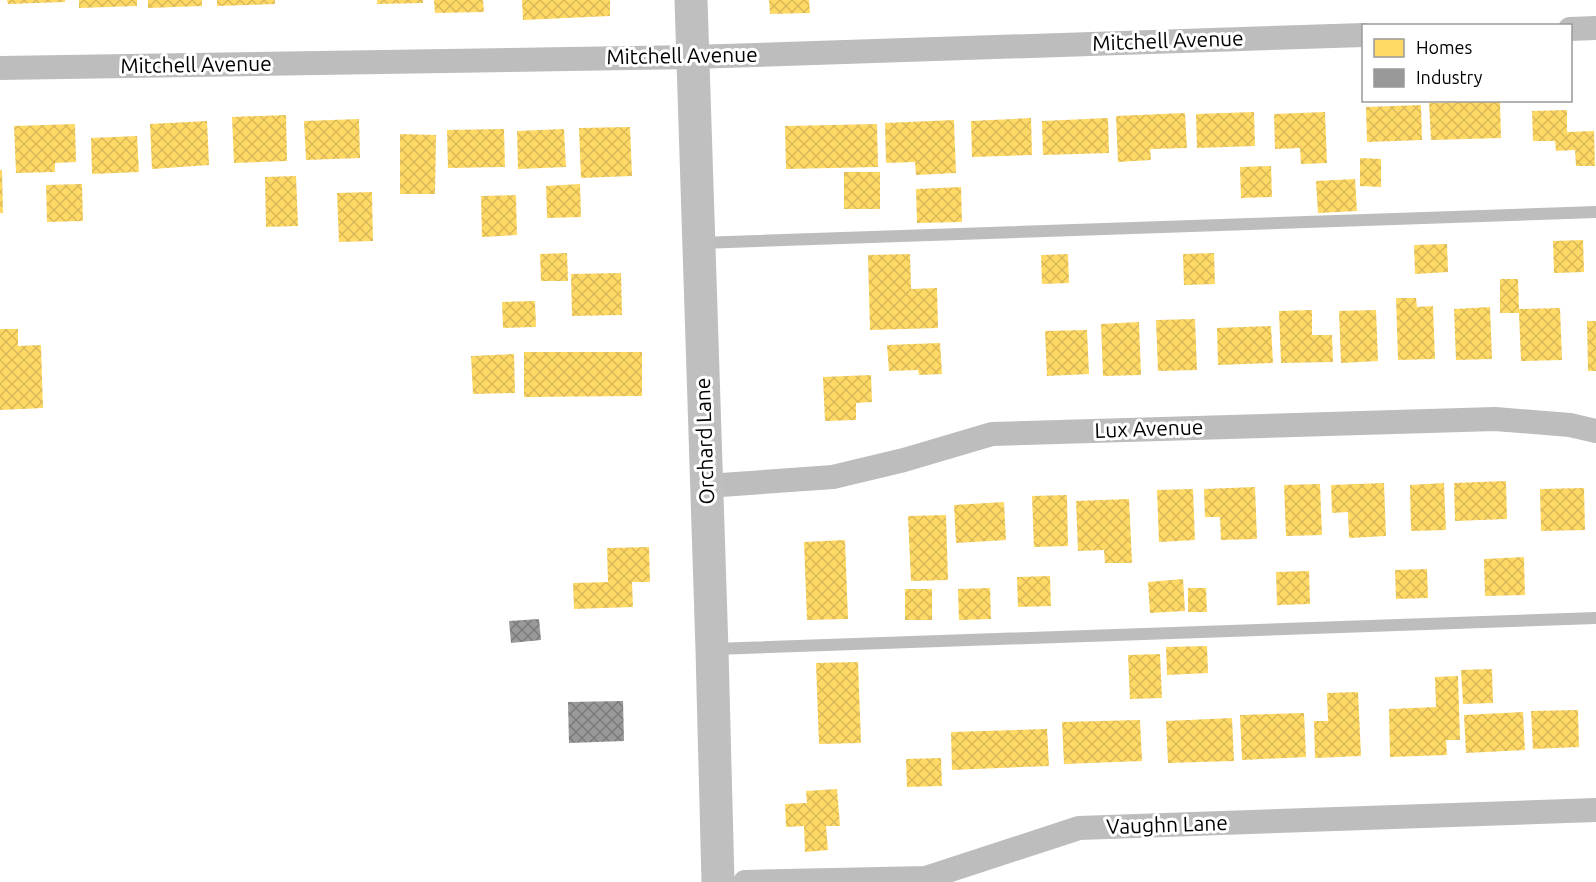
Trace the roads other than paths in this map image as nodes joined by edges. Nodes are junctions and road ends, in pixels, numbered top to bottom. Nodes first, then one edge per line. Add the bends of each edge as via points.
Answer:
1 (691, 0) edge
2 (1596, 28) edge
3 (1572, 29) edge
4 (1362, 35) edge
5 (692, 57) junction
6 (0, 68) edge
7 (1596, 213) edge
8 (698, 243) junction
9 (1596, 431) edge
10 (707, 486) junction
11 (1596, 618) edge
12 (712, 650) junction
13 (1596, 810) edge
14 (718, 882) edge
15 (745, 882) edge

1 - 5 street, Orchard Lane
2 - 3 street
4 - 5 street, Mitchell Avenue
5 - 6 street, Mitchell Avenue
5 - 8 street, Orchard Lane
7 - 8 lane
8 - 10 street, Orchard Lane
9 - 10 street, Lux Avenue via 1495,419 992,434 833,477
10 - 12 street, Orchard Lane
11 - 12 lane
12 - 14 street, Orchard Lane
13 - 15 street, Vaughn Lane via 1079,828 926,878

